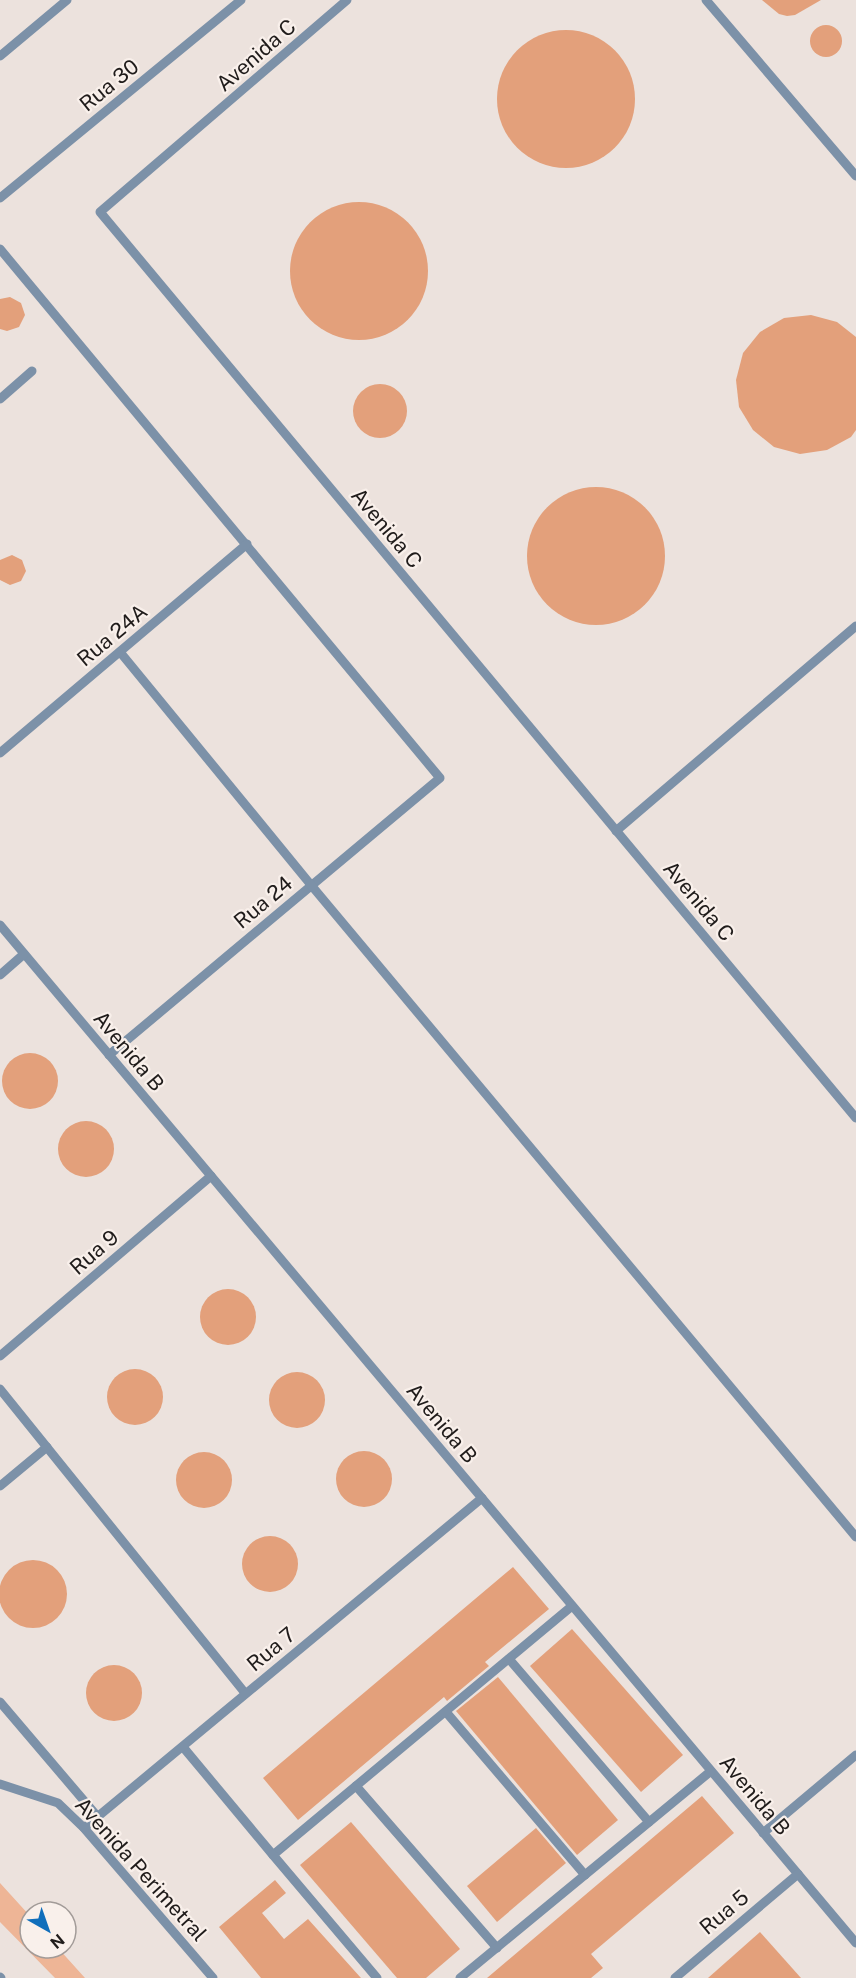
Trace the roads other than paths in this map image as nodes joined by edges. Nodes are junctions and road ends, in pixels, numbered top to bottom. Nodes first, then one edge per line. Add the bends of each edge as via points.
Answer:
1 (66, 0) edge
2 (241, 0) edge
3 (347, 0) edge
4 (706, 0) edge
5 (0, 56) edge
6 (856, 176) edge
7 (0, 198) edge
8 (0, 249) edge
9 (32, 371) dead end
10 (0, 399) edge
11 (247, 544) junction
12 (856, 626) edge
13 (120, 652) junction
14 (0, 753) edge
15 (616, 831) junction
16 (311, 885) junction
17 (0, 925) edge
18 (24, 954) junction
19 (0, 975) edge
20 (109, 1055) junction
21 (856, 1118) edge
22 (211, 1176) junction
23 (0, 1356) edge
24 (0, 1389) edge
25 (47, 1448) junction
26 (0, 1486) edge
27 (482, 1498) junction
28 (856, 1537) edge
29 (572, 1606) junction
30 (509, 1659) junction
31 (245, 1693) junction
32 (0, 1702) edge
33 (446, 1712) junction
34 (183, 1747) junction
35 (856, 1755) edge
36 (711, 1771) junction
37 (0, 1784) edge
38 (356, 1786) junction
39 (97, 1816) junction
40 (649, 1822) junction
41 (84, 1828) junction
42 (763, 1833) junction
43 (273, 1856) junction
44 (798, 1874) junction
45 (585, 1875) junction
46 (856, 1943) edge
47 (496, 1948) junction
48 (213, 1978) edge
49 (377, 1978) edge
50 (460, 1978) edge
51 (675, 1978) edge

1 - 5 lane
2 - 7 lane, Rua 30
3 - 15 lane, Avenida C via 100,212
4 - 6 lane
8 - 11 lane
9 - 10 lane
11 - 13 lane, Rua 24A
11 - 16 lane, Rua 24 via 440,777
12 - 15 lane
13 - 14 lane, Rua 24A
13 - 16 lane
15 - 21 lane, Avenida C
16 - 20 lane, Rua 24
16 - 28 lane
17 - 18 lane, Avenida B
18 - 19 lane
18 - 20 lane, Avenida B
20 - 22 lane, Avenida B
22 - 23 lane, Rua 9
22 - 27 lane, Avenida B
24 - 25 lane
25 - 26 lane
25 - 31 lane
27 - 29 lane, Avenida B
27 - 31 lane, Rua 7
29 - 30 lane
29 - 36 lane, Avenida B
30 - 33 lane
30 - 40 lane
31 - 34 lane, Rua 7
32 - 39 lane
33 - 38 lane
33 - 45 lane
34 - 39 lane, Rua 7
34 - 43 lane
35 - 42 lane
36 - 40 lane
36 - 42 lane, Avenida B
37 - 41 lane, Avenida Perimetral via 58,1803
38 - 43 lane
38 - 47 lane
39 - 41 lane, Rua 7
40 - 45 lane
41 - 48 lane, Avenida Perimetral
42 - 44 lane, Avenida B
43 - 49 lane
44 - 46 lane, Avenida B
44 - 51 lane, Rua 5
45 - 47 lane
47 - 50 lane

